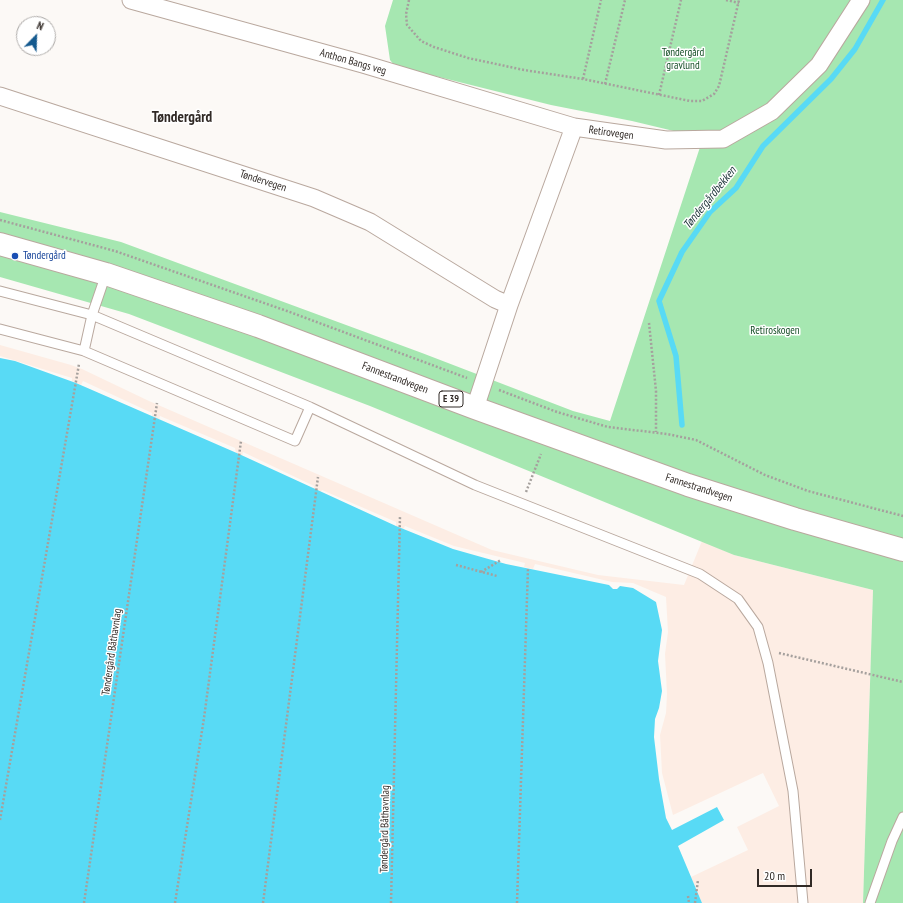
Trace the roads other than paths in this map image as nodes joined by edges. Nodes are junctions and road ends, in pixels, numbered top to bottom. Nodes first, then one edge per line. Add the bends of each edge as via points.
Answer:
1 (131, 0) edge
2 (861, 0) edge
3 (0, 96) edge
4 (574, 127) junction
5 (0, 244) edge
6 (106, 274) junction
7 (0, 290) edge
8 (509, 305) junction
9 (92, 315) junction
10 (0, 329) edge
11 (84, 351) junction
12 (310, 407) junction
13 (475, 408) junction
14 (903, 550) edge
15 (903, 817) edge
16 (872, 901) edge
17 (803, 903) edge

1 - 4 street, Anthon Bangs veg via 363,64
2 - 4 street, Retirovegen via 819,65 772,111 723,139 666,140
3 - 8 street, Tøndervegen via 314,198 370,222 495,299
4 - 8 street, Retirovegen
5 - 6 highway, Fannestrandvegen / E 39
6 - 9 lane
6 - 13 highway, Fannestrandvegen / E 39 via 258,326
7 - 9 lane
8 - 13 street, Retirovegen
9 - 11 lane
9 - 12 lane
10 - 11 lane
11 - 12 lane via 295,441
12 - 17 lane via 475,485 700,574 738,599 758,627 764,649 793,791
13 - 14 highway, Fannestrandvegen / E 39 via 688,485
15 - 16 lane via 892,841

